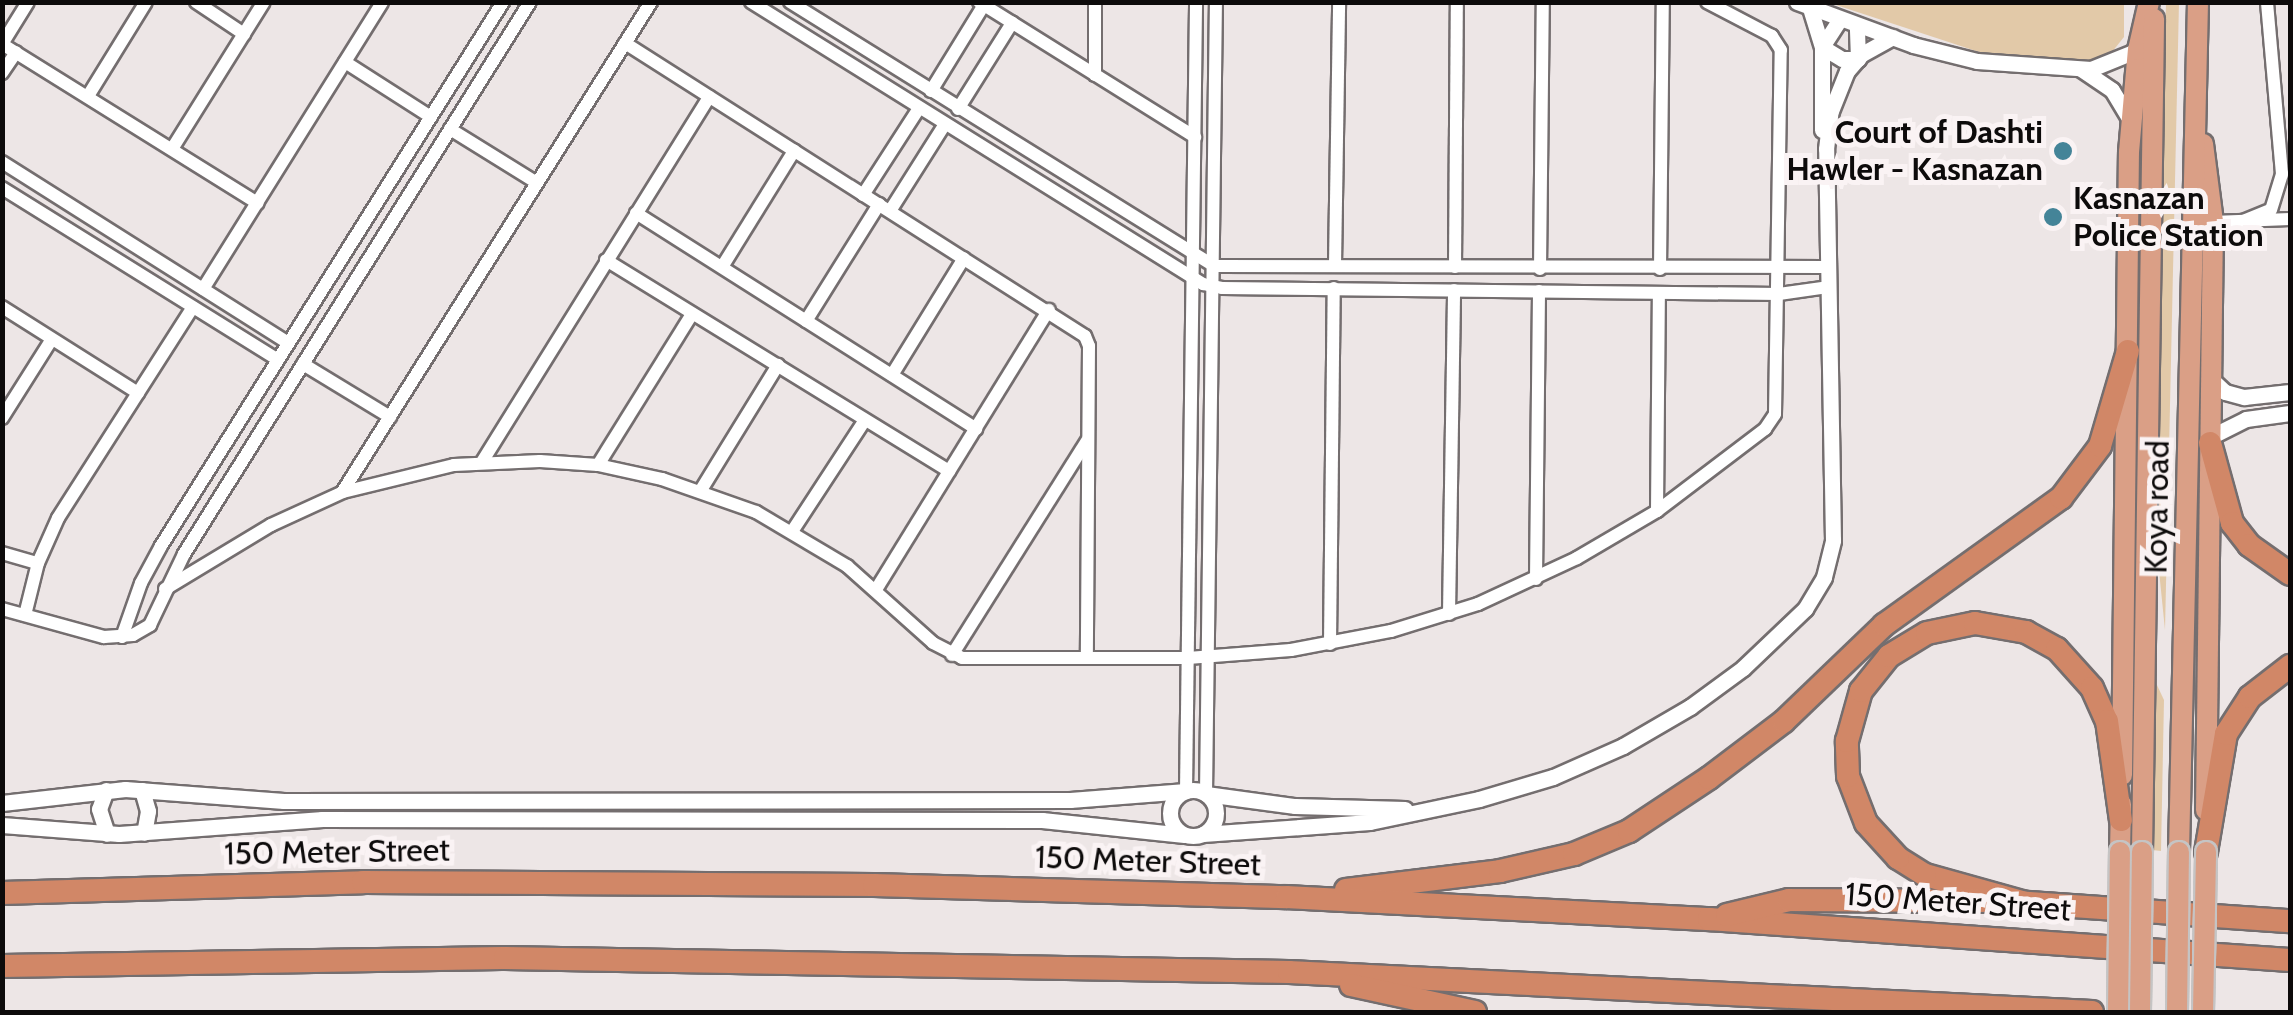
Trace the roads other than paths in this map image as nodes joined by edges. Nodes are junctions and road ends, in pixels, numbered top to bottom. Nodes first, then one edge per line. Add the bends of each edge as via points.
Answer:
1 (28, 2) edge
2 (146, 2) edge
3 (196, 2) edge
4 (264, 2) edge
5 (382, 2) edge
6 (503, 2) edge
7 (530, 2) edge
8 (650, 2) edge
9 (751, 2) edge
10 (790, 2) edge
11 (1095, 2) edge
12 (1196, 2) edge
13 (1216, 2) edge
14 (1339, 2) edge
15 (1457, 2) edge
16 (1544, 2) edge
17 (1663, 2) edge
18 (1708, 2) edge
19 (2151, 2) edge
20 (2198, 2) edge
21 (2267, 2) edge
22 (982, 4) edge
23 (1804, 5) edge
24 (1001, 8) edge
25 (1840, 19) junction
26 (1012, 23) junction
27 (1858, 25) junction
28 (244, 34) junction
29 (1893, 37) junction
30 (625, 43) junction
31 (2, 44) edge
32 (1822, 47) junction
33 (2138, 50) junction
34 (16, 52) junction
35 (1858, 59) junction
36 (345, 62) junction
37 (2080, 70) junction
38 (2, 74) edge
39 (1095, 75) junction
40 (931, 91) junction
41 (88, 96) junction
42 (709, 96) junction
43 (920, 108) junction
44 (958, 109) junction
45 (2196, 110) junction
46 (431, 116) junction
47 (2131, 122) junction
48 (944, 124) junction
49 (450, 129) junction
50 (1195, 137) junction
51 (2285, 148) edge
52 (172, 149) junction
53 (1826, 149) junction
54 (794, 151) junction
55 (2, 162) edge
56 (537, 183) junction
57 (2, 188) edge
58 (864, 194) junction
59 (257, 202) junction
60 (374, 208) junction
61 (884, 208) junction
62 (636, 212) junction
63 (394, 220) junction
64 (2290, 220) edge
65 (2213, 222) junction
66 (2238, 223) junction
67 (1192, 256) junction
68 (964, 258) junction
69 (606, 260) junction
70 (1335, 265) junction
71 (722, 266) junction
72 (1214, 266) junction
73 (1455, 266) junction
74 (1828, 267) junction
75 (1540, 268) junction
76 (1660, 268) junction
77 (1780, 270) junction
78 (1193, 280) junction
79 (1214, 287) junction
80 (1334, 288) junction
81 (1828, 288) junction
82 (203, 289) junction
83 (1454, 290) junction
84 (1538, 291) junction
85 (1659, 293) junction
86 (1779, 294) junction
87 (2, 307) edge
88 (193, 307) junction
89 (1049, 310) junction
90 (692, 314) junction
91 (806, 321) junction
92 (52, 339) junction
93 (288, 344) junction
94 (2128, 351) junction
95 (278, 360) junction
96 (303, 364) junction
97 (778, 365) junction
98 (892, 375) junction
99 (2211, 380) junction
100 (2290, 392) edge
101 (138, 393) junction
102 (2290, 414) edge
103 (390, 417) junction
104 (2, 418) edge
105 (865, 420) junction
106 (976, 429) junction
107 (1088, 439) junction
108 (2210, 440) junction
109 (482, 462) junction
110 (598, 465) junction
111 (949, 472) junction
112 (701, 490) junction
113 (342, 492) junction
114 (1657, 511) junction
115 (793, 530) junction
116 (2, 553) edge
117 (38, 563) junction
118 (2290, 574) edge
119 (1536, 579) junction
120 (166, 588) junction
121 (877, 588) junction
122 (2, 609) edge
123 (1449, 614) junction
124 (25, 615) junction
125 (122, 637) junction
126 (1330, 644) junction
127 (952, 655) junction
128 (1208, 657) junction
129 (1087, 658) junction
130 (1188, 658) junction
131 (2290, 666) edge
132 (106, 790) junction
133 (142, 790) junction
134 (1186, 790) junction
135 (1206, 794) junction
136 (2, 803) edge
137 (1414, 810) junction
138 (2121, 820) junction
139 (2, 825) edge
140 (144, 833) junction
141 (107, 834) junction
142 (1203, 834) junction
143 (1184, 835) junction
144 (2131, 852) junction
145 (2206, 852) junction
146 (2, 893) edge
147 (1287, 897) junction
148 (2026, 903) junction
149 (1709, 919) junction
150 (2290, 921) edge
151 (2290, 960) edge
152 (2, 966) edge
153 (1289, 972) junction
154 (1705, 992) junction
155 (1475, 1012) edge
156 (1851, 1012) edge
157 (2092, 1012) edge
158 (2118, 1012) edge
159 (2140, 1012) edge
160 (2177, 1012) edge
161 (2203, 1012) edge

1 - 31 street
2 - 41 street
3 - 28 street
4 - 28 street
5 - 36 street
6 - 46 street
7 - 49 street
8 - 30 street
9 - 43 street
10 - 40 street
11 - 39 street
12 - 50 street
13 - 72 street
14 - 70 street
15 - 73 street
16 - 75 street
17 - 76 street
18 - 77 street via 1772,36 1781,50
19 - 33 highway
19 - 144 highway, Koya road
20 - 45 highway, Koya road
21 - 51 street
22 - 24 street
22 - 40 street
23 - 25 street
23 - 32 street
24 - 26 street
25 - 27 street
25 - 32 street
26 - 39 street
26 - 44 street
27 - 29 street
27 - 35 street
28 - 52 street
29 - 35 street
29 - 37 street via 1977,61
30 - 42 street
30 - 56 street
31 - 34 street
32 - 35 street
32 - 53 street via 1819,100
33 - 37 street
33 - 47 highway
34 - 38 street
34 - 41 street
35 - 53 street via 1837,91
36 - 46 street
36 - 59 street
37 - 47 street via 2112,90
39 - 50 street
40 - 44 street
41 - 52 street
42 - 54 street
42 - 62 street
43 - 48 street
43 - 58 street
44 - 67 street
45 - 65 highway
45 - 160 highway, Koya road, bridge
46 - 60 street
47 - 94 highway
48 - 61 street
48 - 78 street
49 - 56 street
49 - 63 street
50 - 67 street
51 - 66 street via 2271,210
52 - 59 street
53 - 74 street
54 - 58 street
54 - 71 street
55 - 82 street
56 - 103 street
57 - 88 street
58 - 61 street
59 - 82 street
60 - 63 street
60 - 93 street
61 - 68 street
61 - 91 street
62 - 69 street
62 - 71 street
63 - 96 street
64 - 66 street
65 - 66 street
65 - 99 highway
67 - 72 street
67 - 78 street
68 - 89 street
68 - 98 street
69 - 90 street
69 - 109 street
70 - 72 street
70 - 73 street
71 - 91 street
72 - 79 street
73 - 75 street
74 - 77 street
74 - 81 street
75 - 76 street
76 - 77 street
77 - 86 street
78 - 79 street
78 - 130 street
79 - 80 street
79 - 128 street
80 - 83 street
80 - 126 street
81 - 86 street
81 - 137 street via 1833,540 1824,577 1805,610 1717,688 1624,746 1516,789
82 - 93 street
83 - 84 street
83 - 123 street
84 - 85 street
84 - 119 street
85 - 86 street
85 - 114 street
86 - 114 street via 1778,402 1772,419
87 - 92 street
88 - 95 street
88 - 101 street
89 - 106 street
89 - 107 street via 1088,341
90 - 97 street
90 - 110 street
91 - 98 street
92 - 101 street
92 - 104 street
93 - 95 street
94 - 138 highway
94 - 147 highway via 2100,446 2061,498 1895,616 1784,721 1629,831 1574,854 1500,871
95 - 125 street via 150,564
96 - 103 street
96 - 120 street
97 - 105 street
97 - 112 street
98 - 106 street
99 - 100 street via 2244,397
99 - 108 highway
101 - 117 street via 64,508
102 - 108 street via 2246,419
103 - 113 street
105 - 111 street
105 - 115 street
106 - 111 street
107 - 127 street
107 - 129 street
108 - 118 highway via 2232,523 2249,545
108 - 145 highway
109 - 110 street
109 - 113 street
110 - 112 street
111 - 121 street
112 - 115 street
113 - 120 street via 247,538
114 - 119 street
115 - 121 street
116 - 117 street
117 - 124 street
119 - 123 street
120 - 125 street via 150,625
121 - 127 street
122 - 124 street
123 - 126 street
124 - 125 street
126 - 128 street
127 - 129 street
128 - 130 street
128 - 135 street
129 - 130 street
130 - 134 street
131 - 145 highway via 2250,697 2226,734
132 - 133 street
132 - 136 street
132 - 141 street via 100,815
133 - 134 street via 284,801 1070,800
133 - 140 street via 148,811
134 - 135 street
134 - 143 street via 1169,812
135 - 137 street via 1295,806
135 - 142 street via 1216,818
137 - 142 street via 1355,824
138 - 144 highway
138 - 148 highway via 2107,721 2082,674 2056,649 2026,632 1976,623 1927,633 1890,656 1862,691 1847,741 1848,776 1866,823 1924,875
139 - 141 street
140 - 141 street
140 - 143 street via 288,819 522,819 1042,820
142 - 143 street
144 - 158 highway, bridge
144 - 159 highway, Koya road, bridge
145 - 161 highway, bridge
146 - 147 highway, 150 Meter Street via 363,882 722,882
147 - 149 highway, 150 Meter Street
148 - 149 highway via 1789,900
148 - 150 highway
149 - 151 highway, 150 Meter Street
152 - 153 highway via 505,958
153 - 154 highway
153 - 155 highway
154 - 156 highway
154 - 157 highway

